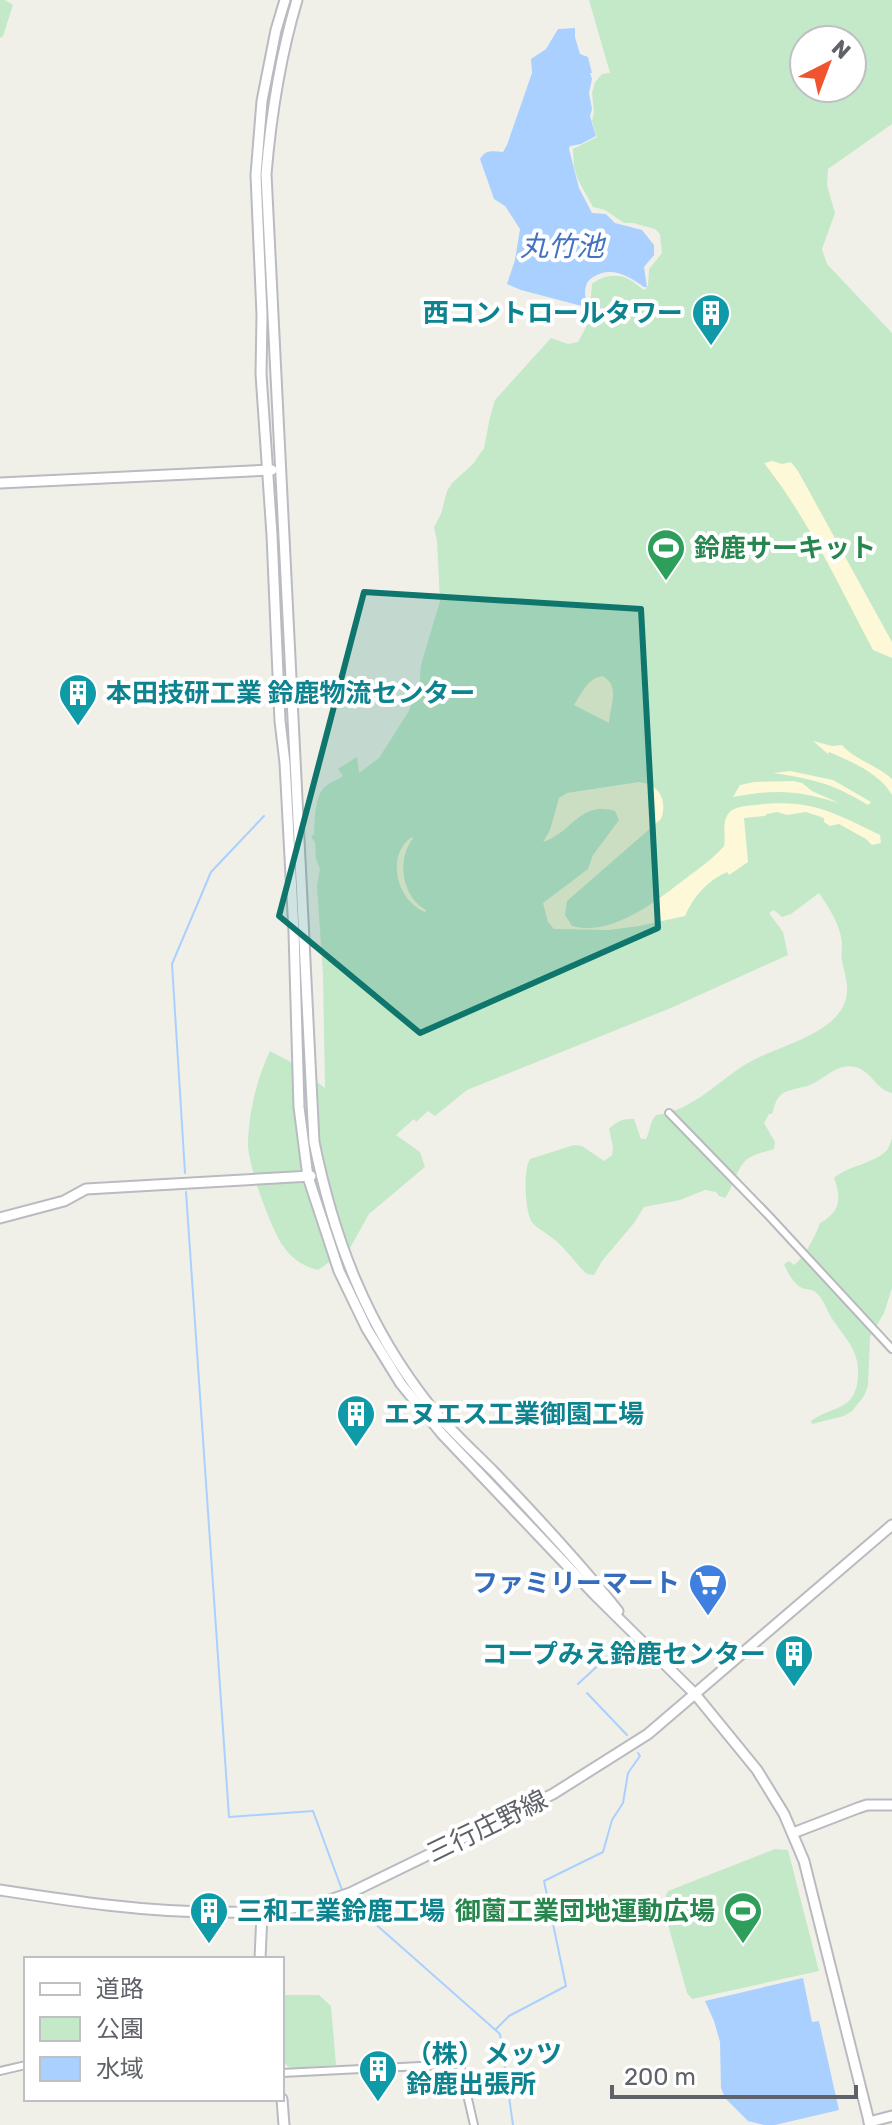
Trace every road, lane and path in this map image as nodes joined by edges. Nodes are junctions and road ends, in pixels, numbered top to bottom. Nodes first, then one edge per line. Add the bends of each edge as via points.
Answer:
1 (285, 0) edge
2 (297, 0) edge
3 (267, 470) junction
4 (280, 470) junction
5 (0, 483) edge
6 (669, 1113) dead end
7 (321, 1175) junction
8 (308, 1177) junction
9 (0, 1218) edge
10 (892, 1349) edge
11 (892, 1525) edge
12 (640, 1638) junction
13 (695, 1694) junction
14 (892, 1805) edge
15 (793, 1833) junction
16 (0, 1890) edge
17 (262, 1913) junction
18 (260, 1957) edge
19 (24, 2065) edge
20 (0, 2071) edge
21 (284, 2073) edge
22 (282, 2101) edge
23 (892, 2116) edge
24 (869, 2123) edge
25 (284, 2125) edge
26 (474, 2125) edge

1 - 3 street via 262,101 256,175
2 - 4 street via 273,104 266,174
3 - 4 street
3 - 5 street
3 - 8 street via 299,1107
4 - 7 street via 310,1106
6 - 10 street
7 - 8 street
7 - 12 street via 349,1268 411,1380
8 - 9 street via 86,1189 64,1201
8 - 12 street via 339,1271 401,1384 460,1454
11 - 13 street, 三行庄野線
12 - 13 street
13 - 15 street via 757,1770
13 - 17 street, 三行庄野線 via 648,1734 553,1794 338,1898
14 - 15 street via 867,1805
15 - 24 street
16 - 17 street, 三行庄野線 via 121,1908
17 - 18 street
19 - 20 street
21 - 26 street via 460,2064
22 - 25 street
23 - 24 street

